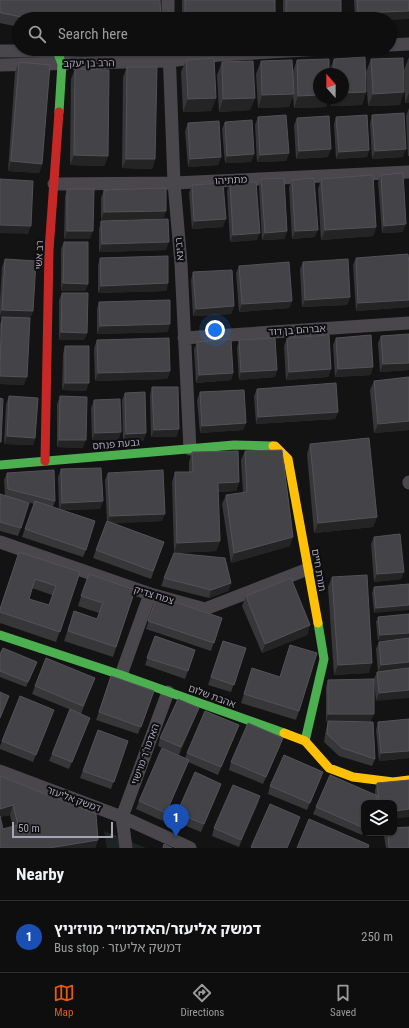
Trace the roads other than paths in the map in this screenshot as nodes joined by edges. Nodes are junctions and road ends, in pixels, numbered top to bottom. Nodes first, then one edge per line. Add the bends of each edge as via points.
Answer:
1 (168, 0) edge
2 (168, 12) edge
3 (409, 44) edge
4 (397, 45) edge
5 (1, 50) edge
6 (12, 50) edge
7 (59, 56) edge
8 (156, 56) edge
9 (168, 56) edge
10 (62, 64) junction
11 (0, 65) edge
12 (409, 172) edge
13 (174, 183) junction
14 (54, 184) junction
15 (409, 323) edge
16 (184, 338) junction
17 (234, 445) joint
18 (190, 449) junction
19 (45, 461) junction
20 (0, 466) edge
21 (0, 542) edge
22 (308, 569) junction
23 (150, 594) junction
24 (0, 635) edge
25 (121, 675) junction
26 (168, 692) junction
27 (305, 742) junction
28 (0, 771) edge
29 (409, 780) edge
30 (122, 817) junction
31 (126, 848) edge
32 (190, 848) edge

1 - 2 street
3 - 4 street
5 - 6 street, הרב בן יעקב
7 - 10 street, רב אשי
8 - 10 street, הרב בן יעקב
9 - 13 street, רבינא
10 - 11 street, הרב בן יעקב
10 - 14 street, רב אשי
12 - 13 street, מתתיהו
13 - 14 street, מתתיהו
13 - 16 street, רבינא
14 - 19 street, רב אשי
15 - 16 street, אברהם בן דוד
16 - 18 street, רבינא
17 - 18 street, גבעת פנחס
17 - 22 street, תורת חיים via 275,446 288,459
18 - 19 street, גבעת פנחס
19 - 20 street, גבעת פנחס
21 - 23 street, צמח צדיק
22 - 23 street, צמח צדיק via 205,609
22 - 27 street, תורת חיים via 324,659
23 - 25 street
24 - 25 street, אהבת שלום
25 - 26 street, אהבת שלום
26 - 27 street, אהבת שלום
26 - 30 street, האדמו"ר מוישוי
27 - 29 street, אהבת שלום via 329,768 353,777 393,782
28 - 30 street, דמשק אליעזר
30 - 31 street
30 - 32 street, דמשק אליעזר

